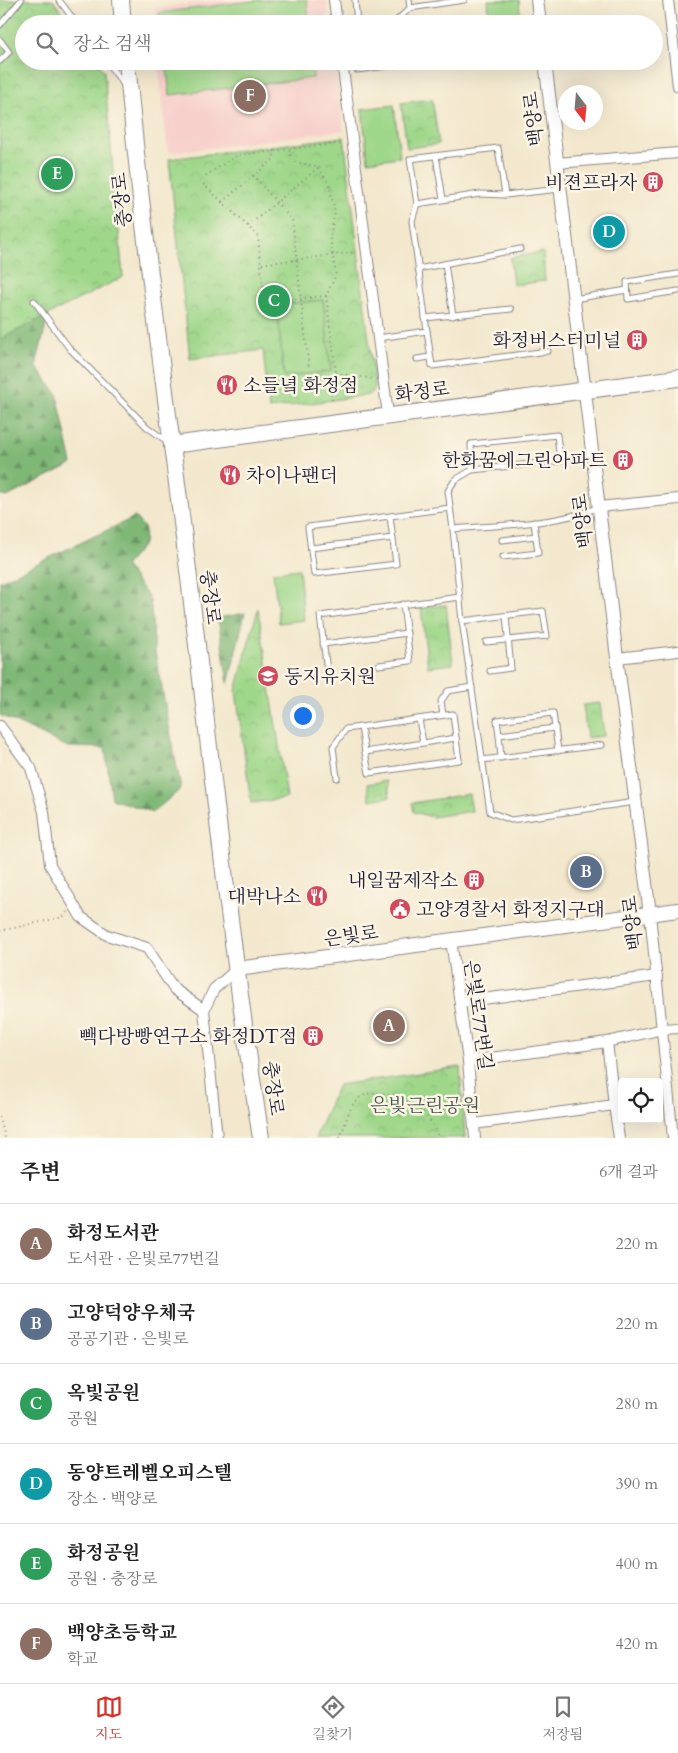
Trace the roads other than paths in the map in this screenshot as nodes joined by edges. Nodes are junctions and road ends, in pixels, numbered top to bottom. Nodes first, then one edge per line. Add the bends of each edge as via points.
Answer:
1 (21, 0) edge
2 (59, 0) edge
3 (121, 0) edge
4 (334, 0) edge
5 (355, 0) edge
6 (409, 0) edge
7 (464, 0) edge
8 (537, 0) edge
9 (668, 0) edge
10 (410, 8) junction
11 (70, 15) edge
12 (122, 15) edge
13 (336, 15) edge
14 (357, 15) edge
15 (403, 15) edge
16 (539, 15) edge
17 (0, 25) edge
18 (0, 40) edge
19 (0, 60) edge
20 (113, 70) edge
21 (128, 70) edge
22 (343, 70) edge
23 (546, 70) edge
24 (678, 86) edge
25 (129, 91) junction
26 (678, 153) edge
27 (436, 156) junction
28 (557, 163) junction
29 (560, 189) junction
30 (505, 195) junction
31 (443, 199) junction
32 (416, 204) junction
33 (520, 249) dead end
34 (446, 264) junction
35 (418, 269) junction
36 (678, 274) edge
37 (627, 290) junction
38 (678, 291) edge
39 (574, 299) junction
40 (34, 301) dead end
41 (511, 309) dead end
42 (452, 316) junction
43 (425, 318) junction
44 (427, 331) junction
45 (378, 338) junction
46 (548, 351) dead end
47 (430, 357) junction
48 (417, 359) dead end
49 (678, 378) edge
50 (585, 391) junction
51 (388, 416) junction
52 (172, 445) junction
53 (472, 470) junction
54 (678, 499) edge
55 (599, 507) junction
56 (450, 508) junction
57 (390, 516) junction
58 (534, 522) junction
59 (453, 529) junction
60 (536, 536) junction
61 (393, 538) junction
62 (502, 540) dead end
63 (311, 548) junction
64 (503, 557) dead end
65 (460, 597) junction
66 (403, 604) junction
67 (506, 616) junction
68 (462, 621) junction
69 (407, 633) junction
70 (508, 640) junction
71 (486, 642) dead end
72 (324, 644) junction
73 (678, 651) edge
74 (617, 658) junction
75 (379, 665) dead end
76 (327, 671) dead end
77 (490, 671) dead end
78 (472, 687) junction
79 (443, 715) junction
80 (419, 719) junction
81 (0, 726) edge
82 (361, 727) junction
83 (555, 728) junction
84 (499, 735) junction
85 (456, 738) junction
86 (423, 743) junction
87 (602, 745) dead end
88 (558, 750) junction
89 (366, 752) junction
90 (502, 758) junction
91 (482, 760) junction
92 (337, 778) dead end
93 (635, 802) junction
94 (678, 910) edge
95 (650, 914) junction
96 (451, 940) junction
97 (237, 969) junction
98 (657, 976) junction
99 (460, 1002) junction
100 (204, 1010) junction
101 (678, 1028) edge
102 (663, 1029) junction
103 (607, 1042) junction
104 (468, 1061) junction
105 (614, 1105) junction
106 (474, 1124) junction
107 (216, 1138) edge
108 (261, 1138) edge
109 (475, 1138) edge
110 (619, 1138) edge
111 (673, 1138) edge

1 - 17 lane
2 - 11 lane
3 - 12 main road
4 - 13 street
5 - 14 lane
6 - 10 lane
7 - 10 lane
8 - 16 street
9 - 24 street
10 - 15 lane
18 - 19 lane via 9,52
20 - 25 lane
21 - 25 main road, 충장로
22 - 45 street
23 - 28 street, 백양로
25 - 52 main road, 충장로
26 - 28 street
27 - 30 lane via 498,148
27 - 31 lane
27 - 32 lane via 410,160
28 - 29 street, 백양로
29 - 30 lane
29 - 39 street, 백양로
30 - 31 lane via 480,194
31 - 32 lane
32 - 35 lane via 412,221
33 - 34 lane
34 - 35 lane
34 - 42 lane
35 - 43 lane
36 - 37 lane via 627,282
37 - 38 lane via 628,299
37 - 39 lane
39 - 50 street, 백양로
40 - 52 lane via 70,349 147,427
41 - 42 lane
42 - 43 lane
43 - 44 lane
44 - 45 lane
44 - 47 lane
45 - 51 street
46 - 47 lane via 432,366
47 - 48 lane
49 - 50 main road, 화정로
50 - 51 main road, 화정로
50 - 55 street, 백양로
51 - 52 main road, 화정로
52 - 97 main road, 충장로
53 - 53 lane via 560,461 557,435 471,444
53 - 56 lane via 455,480 448,491
54 - 55 street
55 - 58 lane via 583,514
55 - 74 street, 백양로
56 - 57 lane
56 - 59 lane
57 - 61 lane
57 - 63 lane via 308,527
58 - 59 lane
58 - 60 lane
59 - 65 lane
60 - 62 lane
60 - 64 lane via 538,553
61 - 63 lane
61 - 63 lane via 396,564 314,574
65 - 66 lane
65 - 68 lane
66 - 69 lane
66 - 72 lane via 320,616
67 - 68 lane
67 - 70 lane
67 - 70 lane via 543,611 547,636
68 - 78 lane
69 - 72 lane
69 - 75 lane via 410,661
70 - 71 lane
70 - 77 lane via 511,668
72 - 76 lane
73 - 74 street
74 - 93 street, 백양로
78 - 79 lane via 448,691 441,701
78 - 91 lane
79 - 80 lane
79 - 85 lane via 453,714
80 - 82 lane
80 - 86 lane
81 - 100 street via 31,768 44,812 50,865 81,917 107,935 148,948 174,989
82 - 89 lane
82 - 92 lane via 346,729 334,748
83 - 84 lane
83 - 84 lane via 553,713 496,720
83 - 88 lane
84 - 90 lane
85 - 86 lane
85 - 89 lane via 459,760 370,772
86 - 89 lane
87 - 88 lane
88 - 90 lane
90 - 91 lane
91 - 93 lane via 490,812 511,820
93 - 95 street, 백양로
94 - 95 main road, 은빛로
95 - 96 main road, 은빛로
95 - 98 street, 백양로
96 - 97 main road, 은빛로
96 - 99 street, 은빛로77번길
97 - 100 street via 214,989
97 - 108 main road, 충장로
98 - 99 street
98 - 102 street, 백양로
99 - 104 street, 은빛로77번길
100 - 107 street
101 - 102 street
102 - 103 street
102 - 111 street, 백양로
103 - 104 street
103 - 105 street
104 - 106 street, 은빛로77번길
105 - 106 street
105 - 110 street
106 - 109 street, 은빛로77번길

